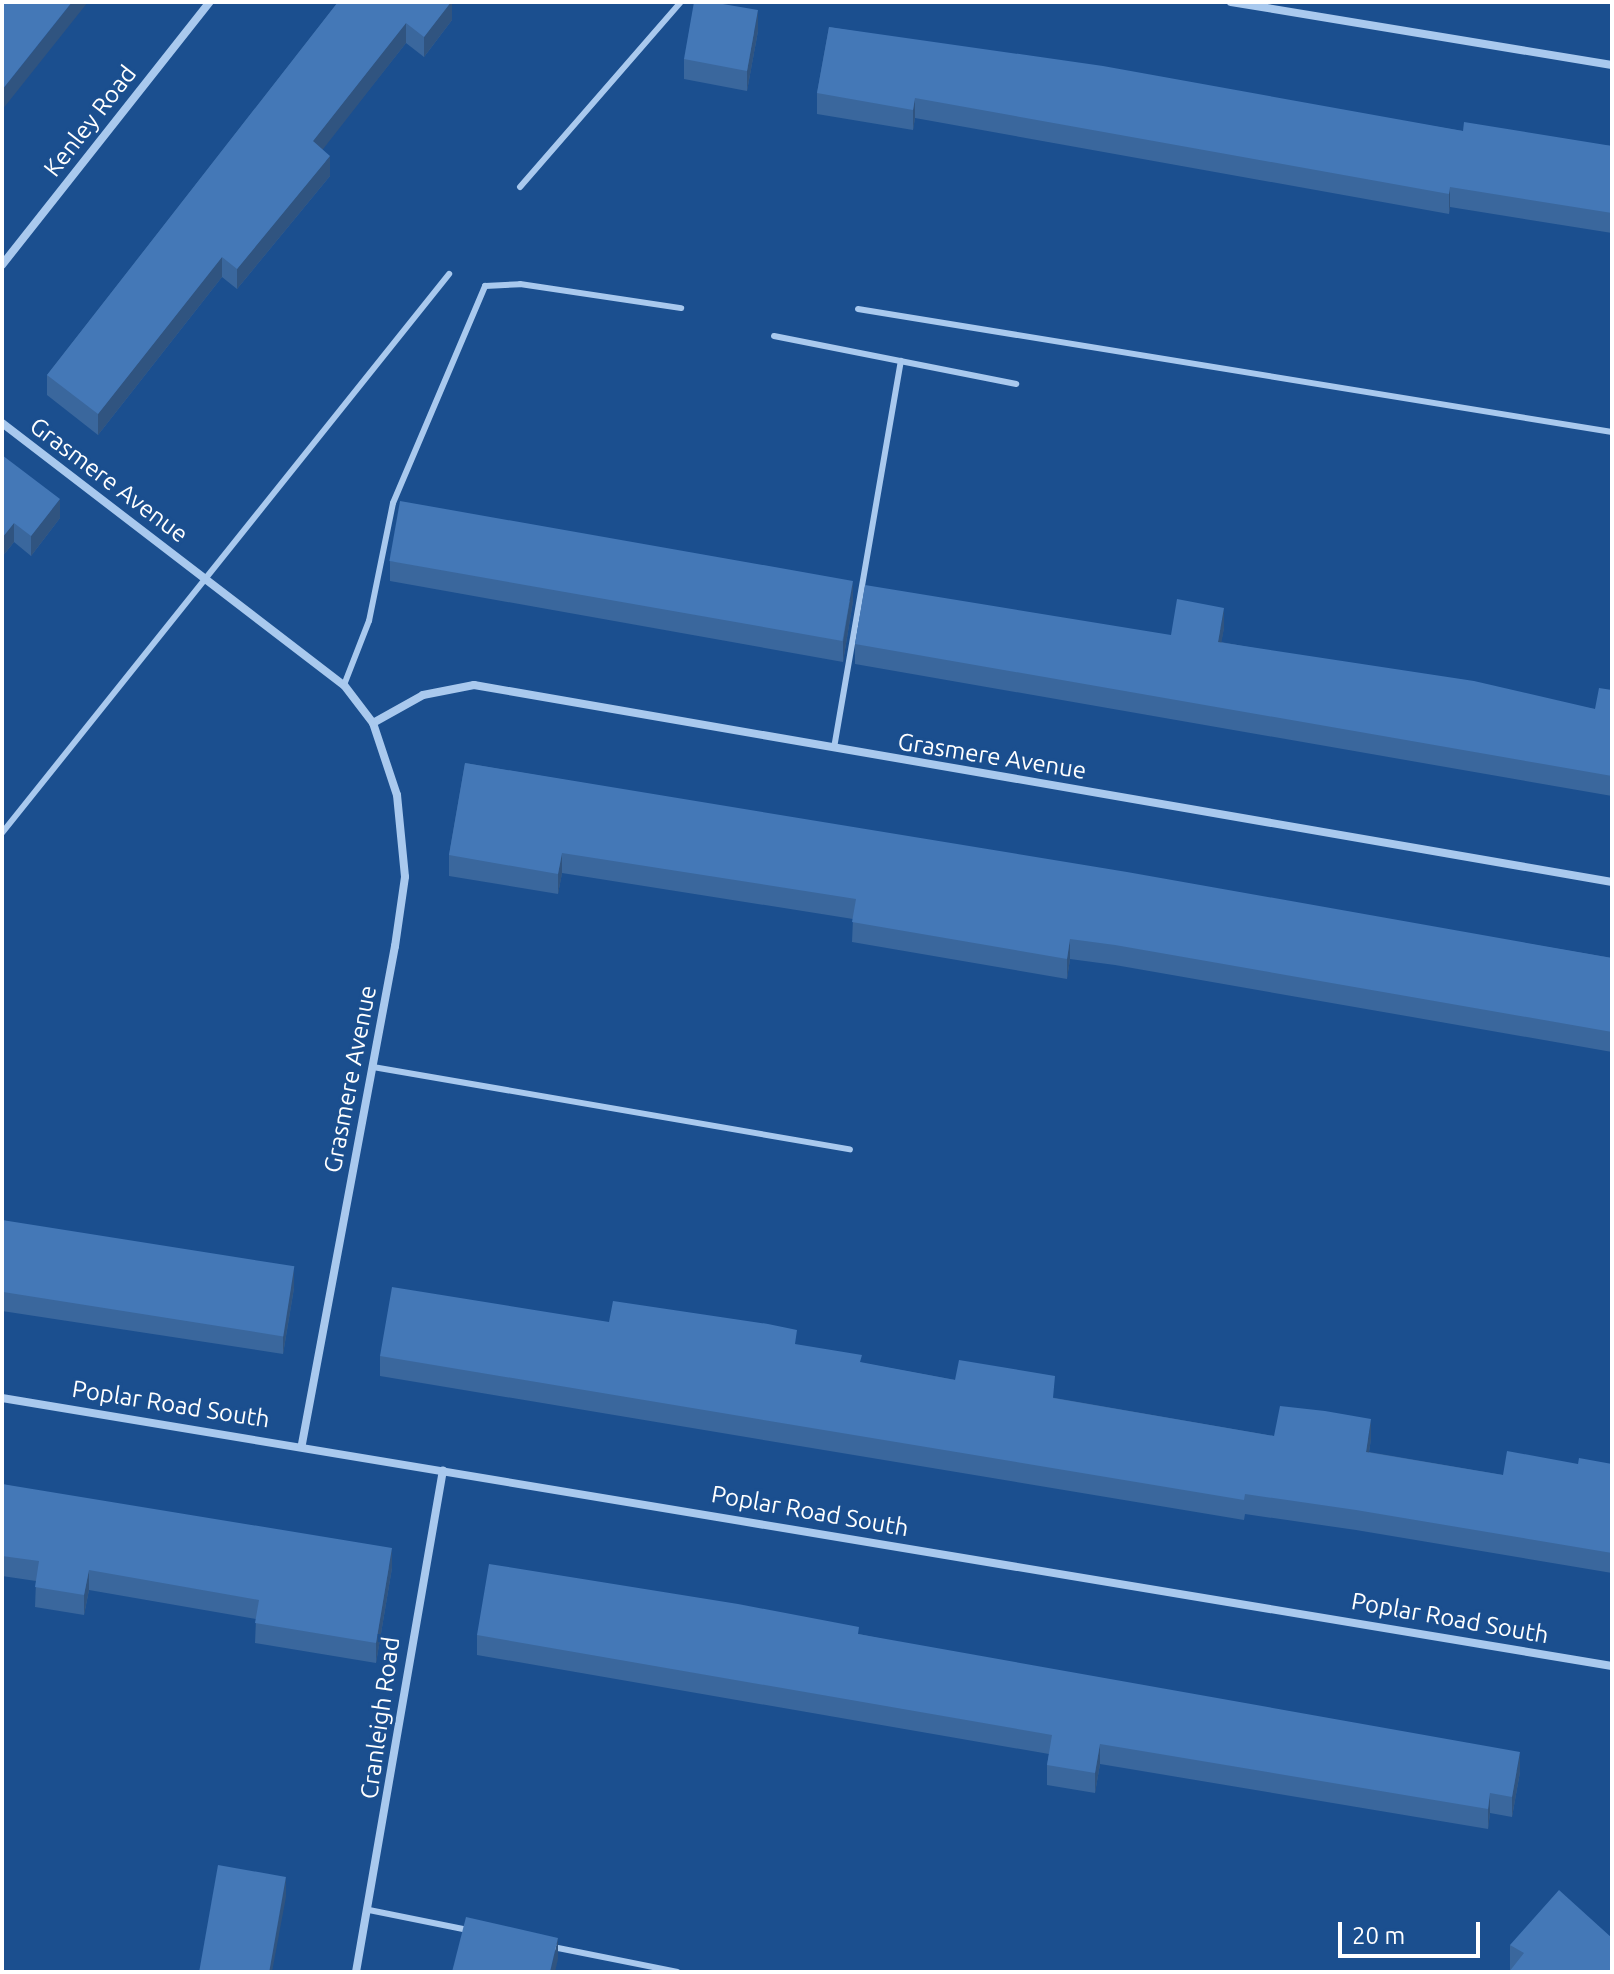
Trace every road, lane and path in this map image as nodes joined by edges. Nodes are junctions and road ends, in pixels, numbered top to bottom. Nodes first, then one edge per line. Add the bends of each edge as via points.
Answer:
1 (210, 2) edge
2 (681, 2) edge
3 (1231, 2) edge
4 (1612, 65) edge
5 (520, 187) dead end
6 (2, 265) edge
7 (449, 274) dead end
8 (681, 308) dead end
9 (858, 309) dead end
10 (774, 336) dead end
11 (901, 361) junction
12 (1016, 384) dead end
13 (2, 423) edge
14 (1612, 432) edge
15 (207, 580) junction
16 (344, 685) junction
17 (373, 723) junction
18 (834, 750) junction
19 (2, 833) edge
20 (1612, 882) edge
21 (373, 1067) junction
22 (850, 1149) dead end
23 (2, 1398) edge
24 (302, 1444) junction
25 (443, 1470) junction
26 (1612, 1666) edge
27 (369, 1910) junction
28 (477, 1932) edge
29 (539, 1944) edge
30 (356, 1972) edge
31 (678, 1972) edge

1 - 6 street, Kenley Road
2 - 5 lane
3 - 4 street
7 - 15 lane
8 - 16 lane via 520,284 485,286 393,503 369,621
9 - 14 lane
10 - 11 lane
11 - 12 lane
11 - 18 lane
13 - 15 street, Grasmere Avenue
15 - 16 street, Grasmere Avenue
15 - 19 lane
16 - 17 street, Grasmere Avenue
17 - 18 street, Grasmere Avenue via 423,695 474,685
17 - 21 street, Grasmere Avenue via 397,795 405,877
18 - 20 street, Grasmere Avenue
21 - 22 lane
21 - 24 street, Grasmere Avenue
23 - 24 street, Poplar Road South
24 - 25 street, Poplar Road South
25 - 26 street, Poplar Road South
25 - 27 street, Cranleigh Road via 406,1664
27 - 28 lane
27 - 30 street, Cranleigh Road
29 - 31 lane

